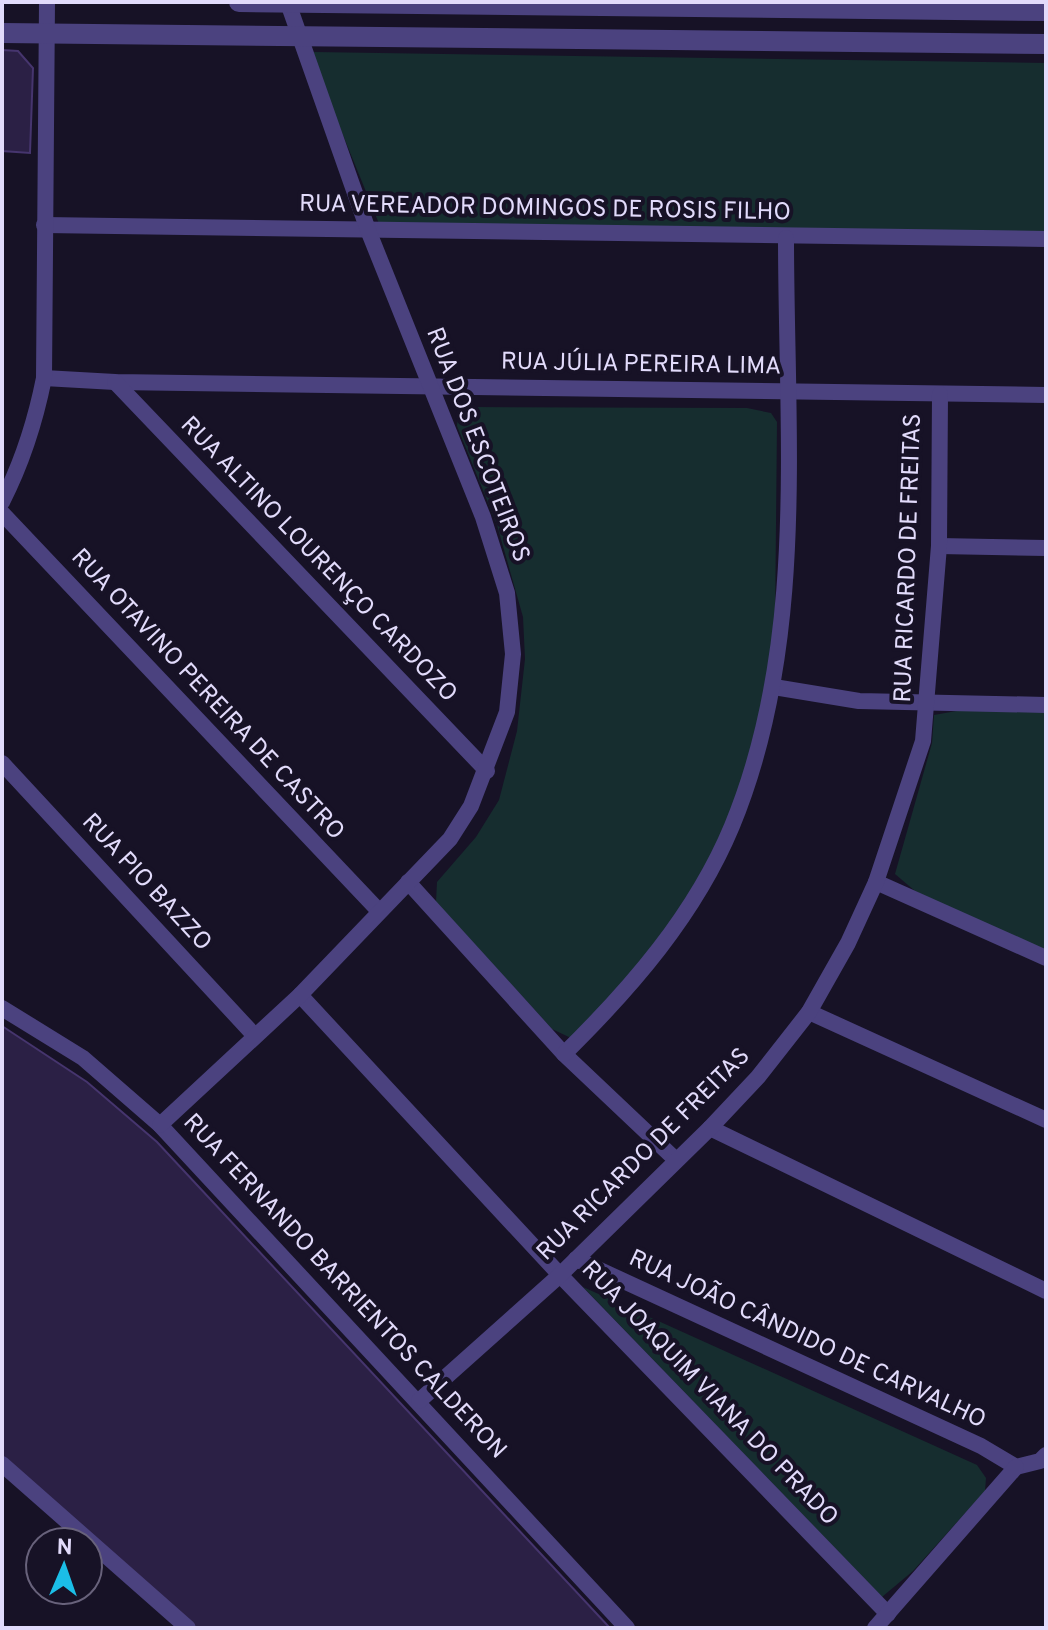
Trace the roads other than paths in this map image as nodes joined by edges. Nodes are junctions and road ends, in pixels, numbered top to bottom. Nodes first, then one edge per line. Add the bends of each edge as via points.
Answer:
1 (47, 2) edge
2 (239, 2) edge
3 (288, 3) edge
4 (1046, 11) edge
5 (2, 33) edge
6 (45, 34) junction
7 (302, 38) junction
8 (1046, 44) edge
9 (44, 225) junction
10 (368, 230) junction
11 (786, 238) junction
12 (1046, 239) edge
13 (44, 378) junction
14 (115, 382) junction
15 (430, 387) junction
16 (786, 391) junction
17 (940, 394) junction
18 (1046, 395) edge
19 (2, 502) edge
20 (2, 513) edge
21 (939, 546) junction
22 (1046, 548) edge
23 (774, 687) junction
24 (928, 705) junction
25 (1046, 705) edge
26 (2, 763) edge
27 (487, 771) junction
28 (408, 882) junction
29 (876, 882) junction
30 (378, 910) junction
31 (1046, 958) edge
32 (300, 995) junction
33 (2, 1008) edge
34 (809, 1012) junction
35 (255, 1036) junction
36 (564, 1054) junction
37 (1046, 1120) edge
38 (160, 1125) junction
39 (710, 1128) junction
40 (676, 1160) junction
41 (576, 1259) junction
42 (560, 1275) junction
43 (1046, 1291) edge
44 (419, 1401) junction
45 (1046, 1455) edge
46 (2, 1464) edge
47 (1016, 1467) junction
48 (888, 1614) junction
49 (188, 1628) edge
50 (627, 1628) edge
51 (875, 1628) edge

1 - 6 street
2 - 3 street
3 - 4 street
3 - 7 street, RUA DOS ESCOTEIROS
5 - 6 street
6 - 7 street
6 - 9 street
7 - 8 street
7 - 10 street, RUA DOS ESCOTEIROS
9 - 10 street, RUA VEREADOR DOMINGOS DE ROSIS FILHO
9 - 13 street
10 - 11 street, RUA VEREADOR DOMINGOS DE ROSIS FILHO
10 - 15 street, RUA DOS ESCOTEIROS
11 - 12 street, RUA VEREADOR DOMINGOS DE ROSIS FILHO
11 - 16 street
13 - 14 street, RUA JÚLIA PEREIRA LIMA
13 - 19 street via 35,424
14 - 15 street, RUA JÚLIA PEREIRA LIMA
14 - 27 street, RUA ALTINO LOURENÇO CARDOZO
15 - 16 street, RUA JÚLIA PEREIRA LIMA
15 - 27 street, RUA DOS ESCOTEIROS via 483,517 507,593 513,654 507,712
16 - 17 street, RUA JÚLIA PEREIRA LIMA
16 - 23 street via 787,519
17 - 18 street, RUA JÚLIA PEREIRA LIMA
17 - 21 street, RUA RICARDO DE FREITAS
20 - 30 street, RUA OTAVINO PEREIRA DE CASTRO
21 - 22 street
21 - 24 street, RUA RICARDO DE FREITAS
23 - 24 street via 859,701
23 - 36 street via 732,826 698,892 654,957
24 - 25 street
24 - 29 street, RUA RICARDO DE FREITAS via 911,786
26 - 35 street, RUA PIO BAZZO
27 - 28 street, RUA DOS ESCOTEIROS via 450,839
28 - 30 street, RUA DOS ESCOTEIROS
28 - 36 street
29 - 31 street
29 - 34 street, RUA RICARDO DE FREITAS
30 - 32 street, RUA DOS ESCOTEIROS
32 - 35 street, RUA DOS ESCOTEIROS
32 - 42 street, RUA JOAQUIM VIANA DO PRADO
33 - 38 street, RUA FERNANDO BARRIENTOS CALDERON via 83,1058
34 - 37 street
34 - 39 street, RUA RICARDO DE FREITAS
35 - 38 street, RUA DOS ESCOTEIROS
36 - 40 street
38 - 44 street, RUA FERNANDO BARRIENTOS CALDERON
39 - 40 street, RUA RICARDO DE FREITAS
39 - 43 street
40 - 41 street, RUA RICARDO DE FREITAS
41 - 42 street, RUA RICARDO DE FREITAS
41 - 47 street, RUA JOÃO CÂNDIDO DE CARVALHO via 981,1446
42 - 44 street, RUA RICARDO DE FREITAS
42 - 48 street, RUA JOAQUIM VIANA DO PRADO
44 - 50 street, RUA FERNANDO BARRIENTOS CALDERON
45 - 47 street
46 - 49 street
47 - 48 street
48 - 51 street

